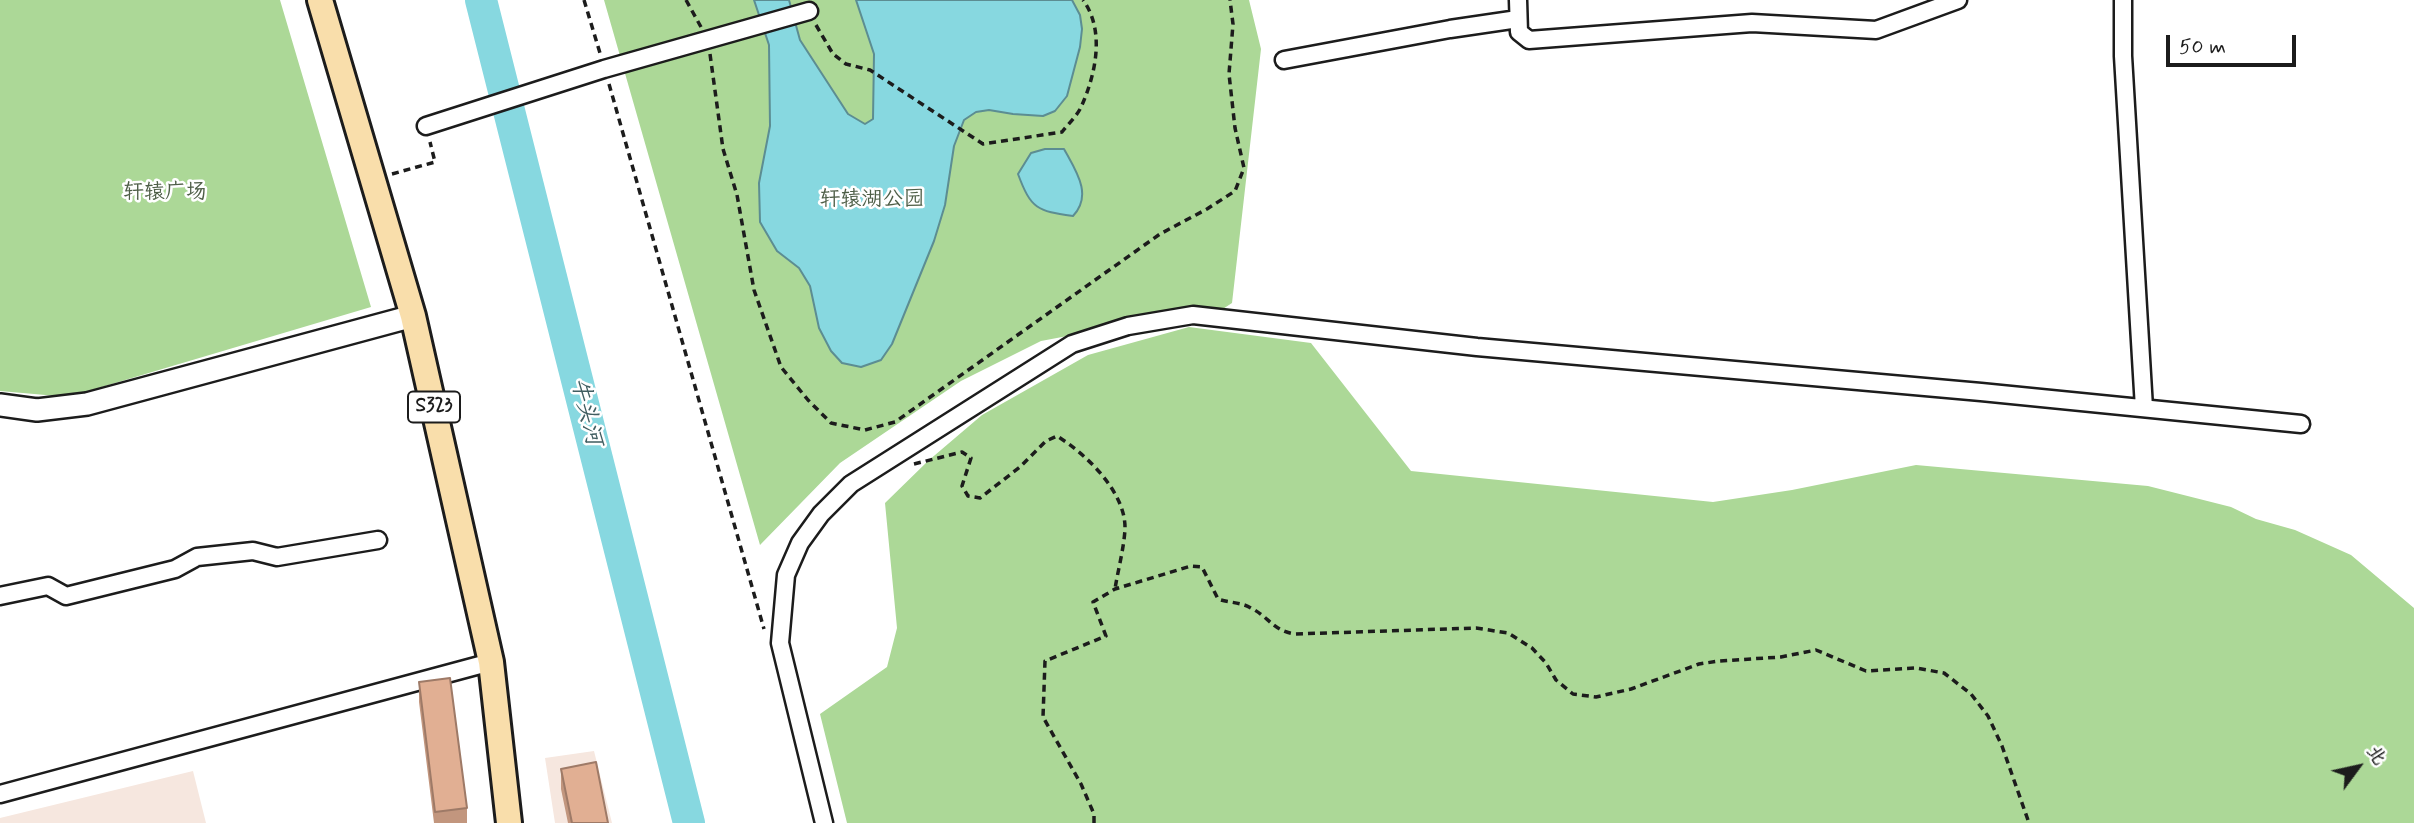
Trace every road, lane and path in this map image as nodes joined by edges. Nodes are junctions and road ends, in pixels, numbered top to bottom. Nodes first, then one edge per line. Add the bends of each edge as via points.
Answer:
1 (320, 0) edge
2 (584, 0) edge
3 (686, 0) edge
4 (1083, 0) edge
5 (1230, 0) edge
6 (1518, 0) edge
7 (1958, 0) edge
8 (2123, 0) edge
9 (809, 10) joint
10 (1518, 19) junction
11 (708, 39) junction
12 (1284, 60) dead end
13 (604, 69) junction
14 (426, 126) joint
15 (373, 180) junction
16 (413, 316) junction
17 (0, 405) edge
18 (2144, 408) junction
19 (2301, 424) dead end
20 (905, 451) junction
21 (378, 540) dead end
22 (1115, 589) junction
23 (0, 596) edge
24 (780, 643) junction
25 (491, 662) junction
26 (0, 794) edge
27 (509, 823) edge
28 (824, 823) edge
29 (1094, 823) edge
30 (2029, 823) edge

1 - 15 main road, S323
2 - 13 path
3 - 11 path
4 - 9 path via 1092,12 1098,41 1081,107 1062,132 983,144 870,70 846,64 833,54
5 - 11 path via 1233,24 1228,74 1244,168 1235,191 1160,234 895,422 865,430 831,423 781,367 754,290 737,195 723,149
6 - 10 street
7 - 10 street via 1876,30 1752,23 1529,40 1518,32
8 - 18 street
9 - 11 street
10 - 12 street
11 - 13 street
13 - 14 street
13 - 24 path via 765,635
14 - 15 path via 435,162
15 - 16 main road, S323
16 - 17 street via 87,404 37,410
16 - 25 main road, S323
18 - 19 street
18 - 20 street via 1477,347 1194,315 1128,326 1072,344
20 - 22 path via 909,465 962,452 971,458 962,486 968,496 981,498 1057,436 1091,463 1120,504 1125,531
20 - 24 street via 851,484 800,542 786,575
21 - 23 street via 278,557 253,551 197,557 175,569 66,596 48,586
22 - 29 path via 1093,602 1106,636 1045,661 1043,717 1081,784
22 - 30 path via 1191,566 1202,567 1218,599 1243,603 1282,632 1476,628 1508,633 1532,648 1573,694 1596,697 1699,664 1815,650 1866,671 1916,668 1944,673 1971,694 1988,716
24 - 28 street
25 - 26 street
25 - 27 main road, S323

